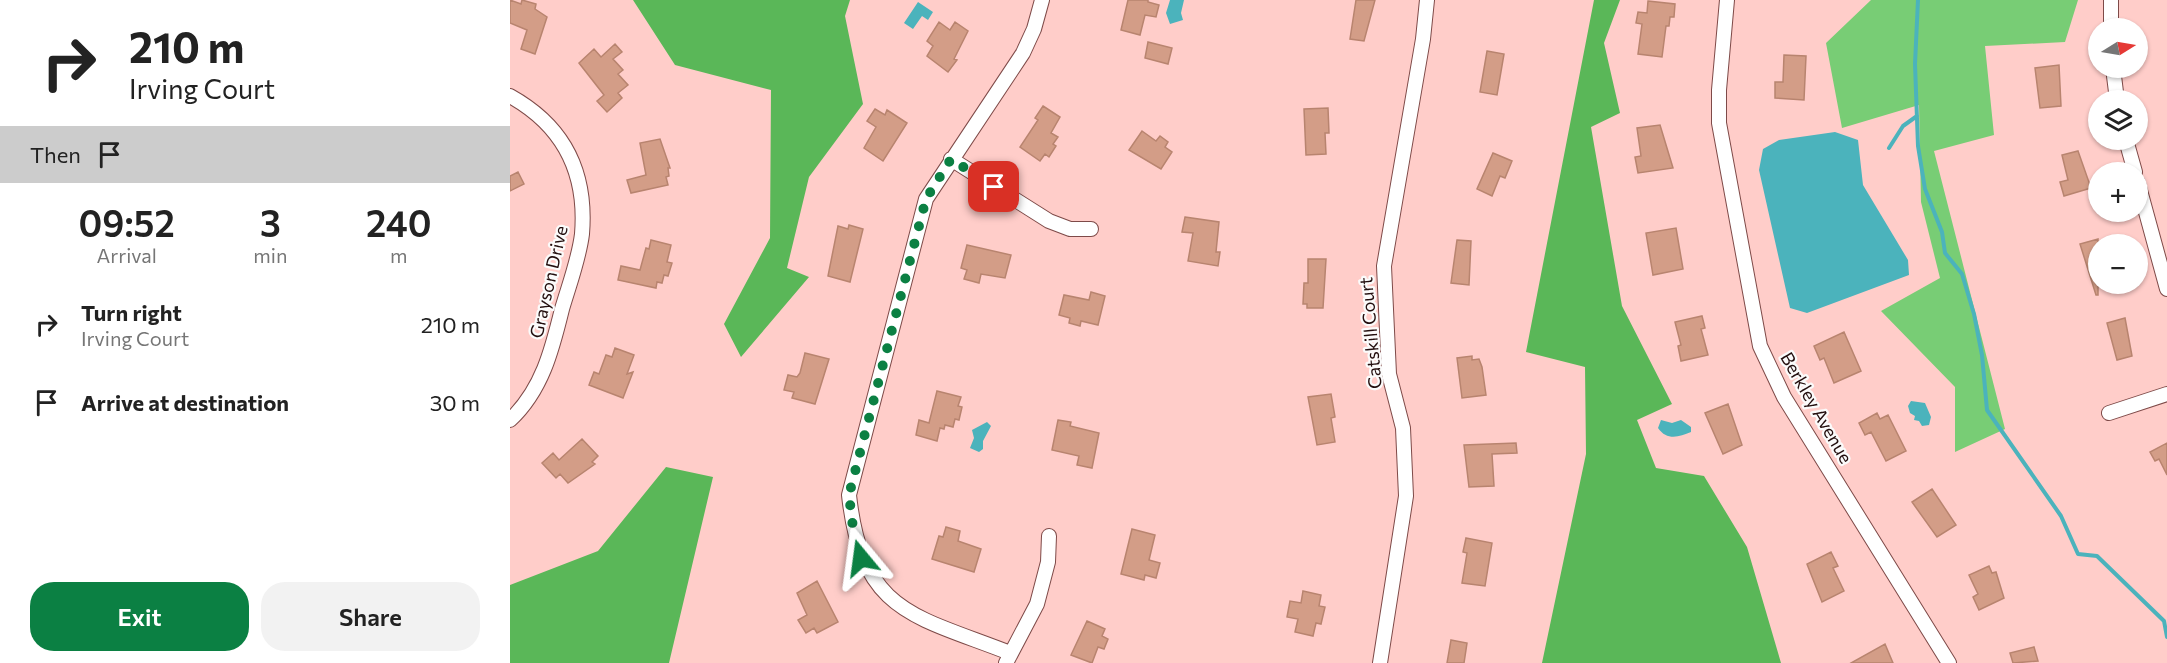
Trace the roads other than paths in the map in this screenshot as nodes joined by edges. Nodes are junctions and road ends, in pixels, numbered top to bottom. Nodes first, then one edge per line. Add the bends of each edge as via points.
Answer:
1 (1042, 0) edge
2 (1427, 0) edge
3 (1727, 0) edge
4 (2111, 0) edge
5 (2111, 18) edge
6 (510, 96) edge
7 (951, 159) junction
8 (2148, 220) edge
9 (1091, 229) dead end
10 (2167, 289) edge
11 (2167, 394) edge
12 (2109, 413) dead end
13 (510, 420) edge
14 (1050, 536) dead end
15 (1008, 658) edge
16 (1380, 663) edge
17 (1949, 663) edge

1 - 7 street via 1023,53
2 - 16 street, Catskill Court via 1384,266 1389,374 1403,428 1406,496
3 - 17 street, Berkley Avenue via 1719,123 1760,346 1784,398
4 - 5 street
6 - 13 street, Grayson Drive via 534,111 555,132 569,154 582,195 582,236 549,362
7 - 9 street via 1049,221 1070,229
7 - 15 street via 926,199 849,495 861,558 890,598 910,614
8 - 10 street
11 - 12 street
14 - 15 street via 1037,604

